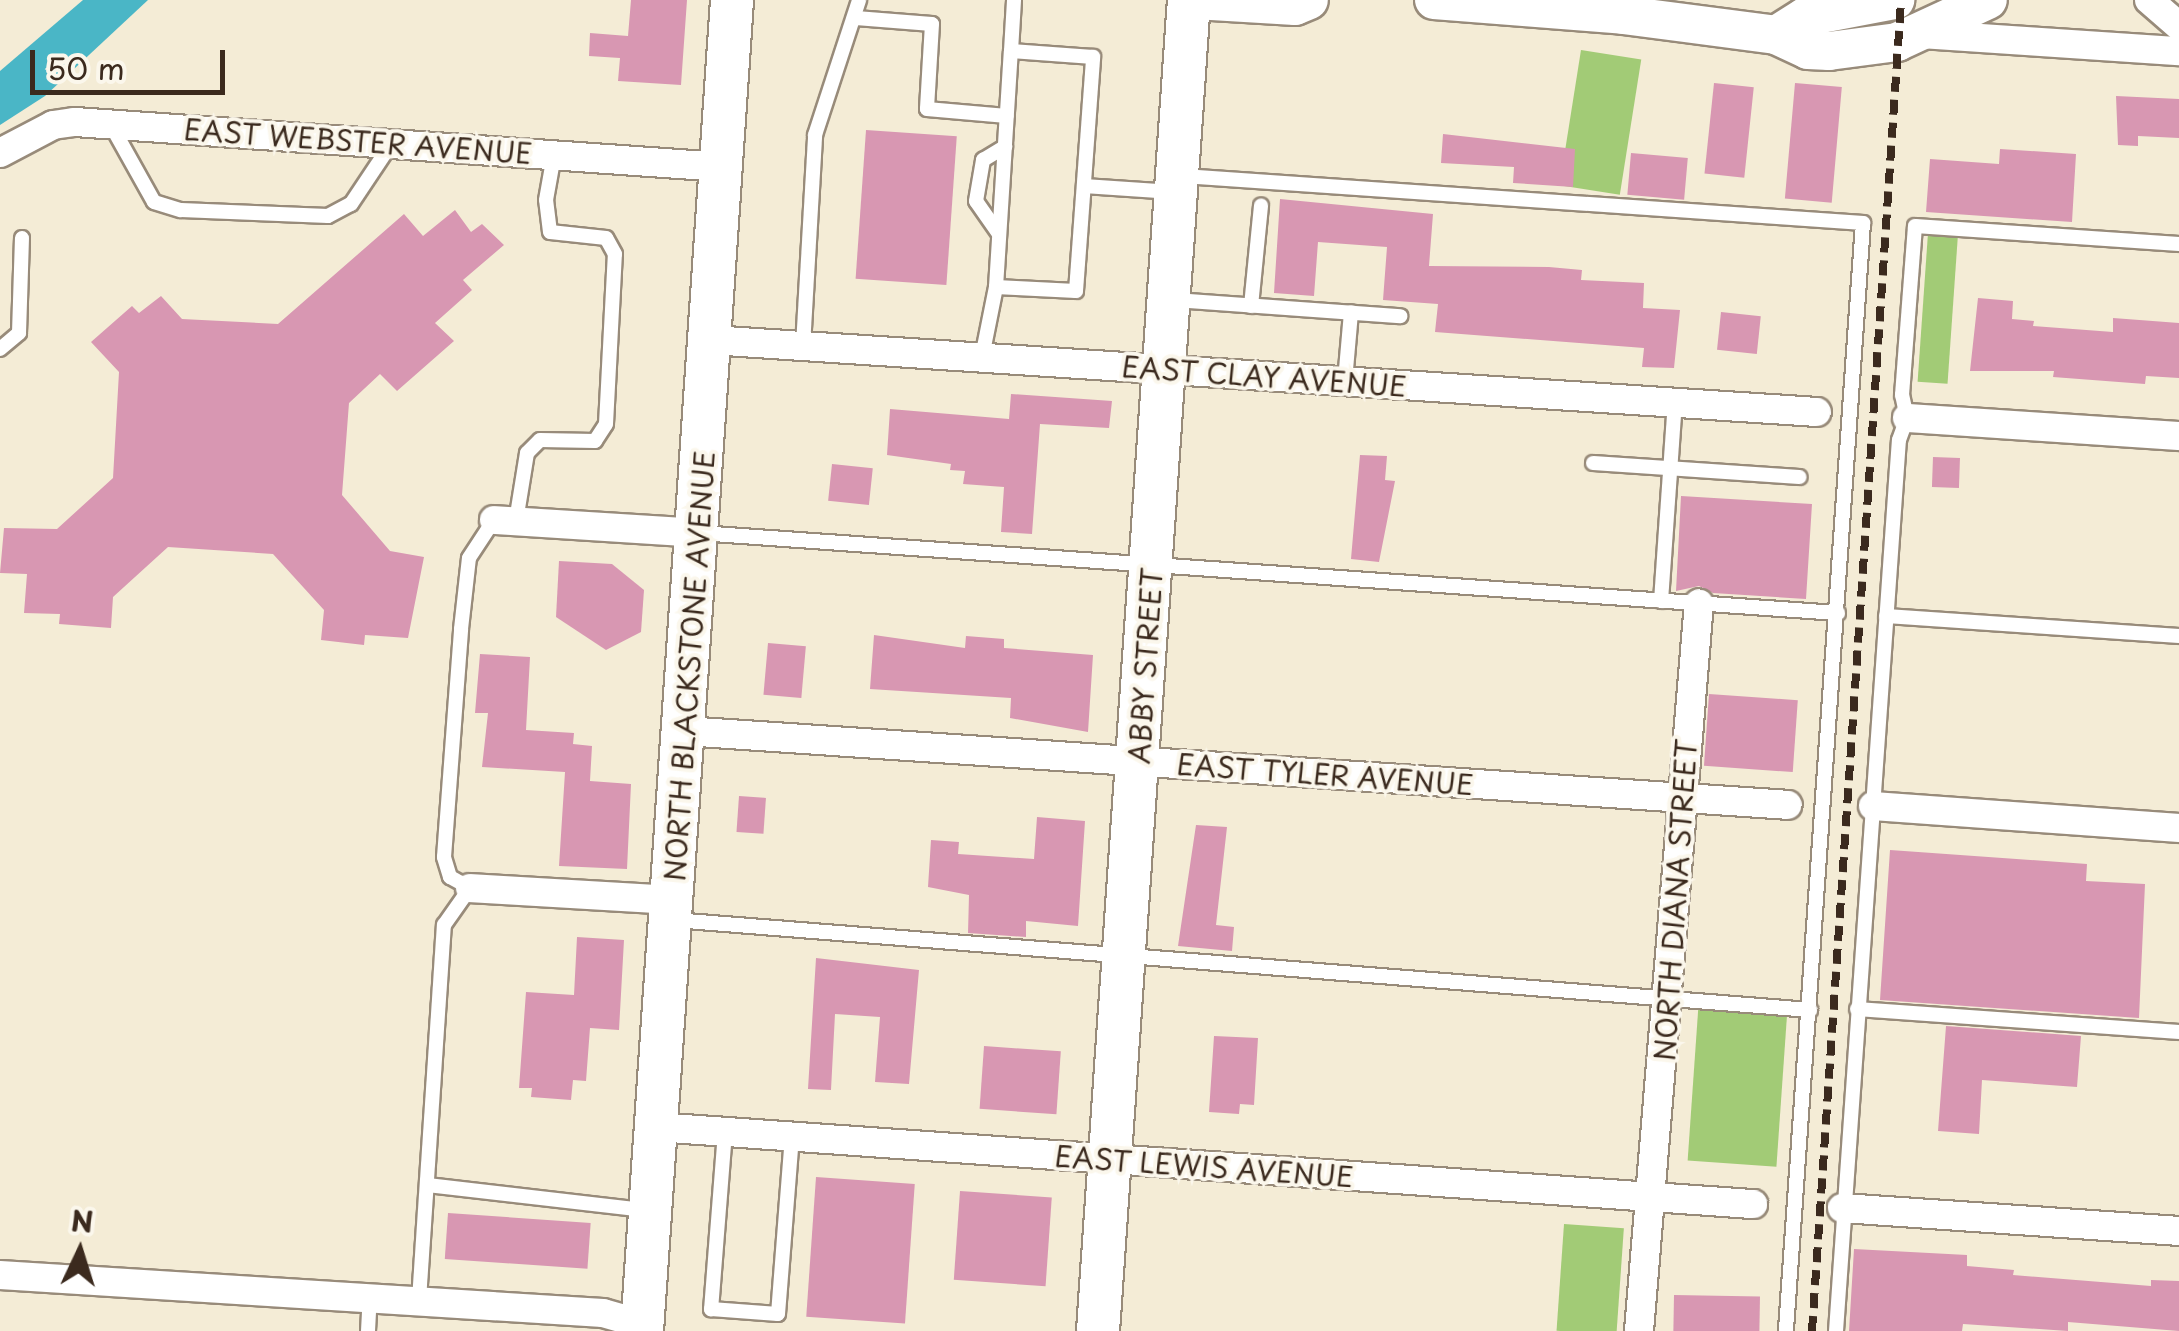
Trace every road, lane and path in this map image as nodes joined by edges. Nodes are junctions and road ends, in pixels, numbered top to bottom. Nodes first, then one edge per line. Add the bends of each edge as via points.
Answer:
1 (732, 0) edge
2 (859, 0) edge
3 (1014, 0) edge
4 (1192, 0) edge
5 (1310, 0) edge
6 (1434, 0) edge
7 (1896, 0) edge
8 (1988, 0) edge
9 (2149, 0) edge
10 (856, 18) junction
11 (2179, 26) edge
12 (1920, 34) junction
13 (1776, 35) junction
14 (1011, 51) junction
15 (2179, 51) edge
16 (1006, 116) junction
17 (111, 124) junction
18 (391, 144) junction
19 (1005, 147) junction
20 (0, 152) edge
21 (554, 155) junction
22 (722, 167) junction
23 (1177, 184) junction
24 (1084, 186) junction
25 (1261, 204) dead end
26 (999, 234) junction
27 (22, 238) dead end
28 (2179, 244) edge
29 (996, 287) junction
30 (1170, 300) junction
31 (1251, 306) junction
32 (1350, 312) junction
33 (1400, 316) dead end
34 (710, 340) junction
35 (803, 346) junction
36 (0, 349) edge
37 (982, 357) junction
38 (1165, 369) junction
39 (1345, 381) junction
40 (1675, 403) junction
41 (1817, 412) dead end
42 (1907, 418) junction
43 (2179, 436) edge
44 (1592, 462) dead end
45 (1670, 468) junction
46 (1800, 477) dead end
47 (505, 520) junction
48 (698, 533) junction
49 (1152, 565) junction
50 (1661, 600) junction
51 (1699, 603) junction
52 (1838, 613) junction
53 (1886, 616) junction
54 (2179, 636) edge
55 (684, 731) junction
56 (1138, 762) junction
57 (1682, 799) junction
58 (1788, 805) dead end
59 (1874, 806) junction
60 (2179, 828) edge
61 (470, 888) junction
62 (672, 910) junction
63 (1124, 958) junction
64 (1668, 998) junction
65 (1858, 1009) junction
66 (1810, 1010) junction
67 (2179, 1032) edge
68 (656, 1128) junction
69 (725, 1132) junction
70 (792, 1137) junction
71 (1111, 1160) junction
72 (428, 1184) junction
73 (1650, 1196) junction
74 (1753, 1204) dead end
75 (1842, 1208) junction
76 (650, 1211) junction
77 (2179, 1231) edge
78 (0, 1275) edge
79 (370, 1296) junction
80 (419, 1300) junction
81 (778, 1314) junction
82 (647, 1328) edge
83 (368, 1331) edge
84 (776, 1331) edge
85 (1098, 1331) edge
86 (1639, 1331) edge
87 (1786, 1331) edge
88 (1836, 1331) edge

1 - 22 main road, NORTH BLACKSTONE AVENUE
2 - 10 lane
3 - 14 lane
4 - 5 main road via 1296,6
4 - 23 main road, ABBY STREET
6 - 13 main road
7 - 13 main road via 1806,17
8 - 12 main road
9 - 11 street
10 - 16 lane via 932,24 927,110
10 - 35 lane via 814,135
12 - 13 main road via 1829,51 1808,50
12 - 15 street
14 - 16 lane
14 - 24 lane via 1093,57
16 - 19 lane
17 - 18 street, EAST WEBSTER AVENUE
17 - 18 lane via 154,202 180,210 328,216 350,204
17 - 20 street, EAST WEBSTER AVENUE via 52,125
18 - 21 street, EAST WEBSTER AVENUE
19 - 26 lane
19 - 26 lane via 983,160 976,201
21 - 22 street, EAST WEBSTER AVENUE
21 - 47 lane via 546,200 550,232 606,238 615,254 606,424 594,441 540,440 527,454
22 - 34 main road, NORTH BLACKSTONE AVENUE
23 - 24 lane
23 - 30 main road, ABBY STREET
23 - 52 lane via 1864,222
24 - 29 lane via 1076,291
25 - 31 lane
26 - 29 lane
27 - 36 lane via 18,333
28 - 42 lane via 1915,226 1902,395
29 - 37 lane
30 - 31 lane
30 - 38 main road, ABBY STREET
31 - 32 lane
32 - 33 lane
32 - 39 lane
34 - 35 street, EAST CLAY AVENUE
34 - 48 main road, NORTH BLACKSTONE AVENUE
35 - 37 street, EAST CLAY AVENUE
37 - 38 street, EAST CLAY AVENUE
38 - 39 street, EAST CLAY AVENUE
38 - 49 main road, ABBY STREET
39 - 40 street, EAST CLAY AVENUE
40 - 41 street, EAST CLAY AVENUE
40 - 45 lane
42 - 43 street
42 - 53 lane via 1899,440
44 - 45 lane
45 - 46 lane
45 - 50 lane
47 - 48 street
47 - 61 lane via 469,558 446,820 450,877
48 - 49 lane
48 - 55 main road, NORTH BLACKSTONE AVENUE
49 - 50 lane
49 - 56 main road, ABBY STREET
50 - 51 lane
51 - 52 lane
51 - 57 street, NORTH DIANA STREET
52 - 66 lane
53 - 54 lane
53 - 59 lane
55 - 56 street, EAST TYLER AVENUE
55 - 62 main road, NORTH BLACKSTONE AVENUE
56 - 57 street, EAST TYLER AVENUE
56 - 63 main road, ABBY STREET
57 - 58 street, EAST TYLER AVENUE
57 - 64 street, NORTH DIANA STREET
59 - 60 street
59 - 65 lane
61 - 62 street
61 - 72 lane via 444,925
62 - 63 lane
62 - 68 main road, NORTH BLACKSTONE AVENUE
63 - 64 lane
63 - 71 main road, ABBY STREET
64 - 66 lane
64 - 73 street, NORTH DIANA STREET
65 - 67 lane
65 - 75 lane
66 - 87 lane
68 - 69 street, EAST LEWIS AVENUE
68 - 76 main road, NORTH BLACKSTONE AVENUE
69 - 70 street, EAST LEWIS AVENUE
69 - 81 lane via 711,1309
70 - 71 street, EAST LEWIS AVENUE
70 - 81 lane
71 - 73 street, EAST LEWIS AVENUE
71 - 85 main road, ABBY STREET
72 - 76 lane
72 - 80 lane
73 - 74 street, EAST LEWIS AVENUE
73 - 86 street, NORTH DIANA STREET
75 - 77 street
75 - 88 lane
76 - 82 main road, NORTH BLACKSTONE AVENUE
78 - 79 street
79 - 80 street
79 - 83 lane
80 - 82 street via 604,1313
81 - 84 lane

